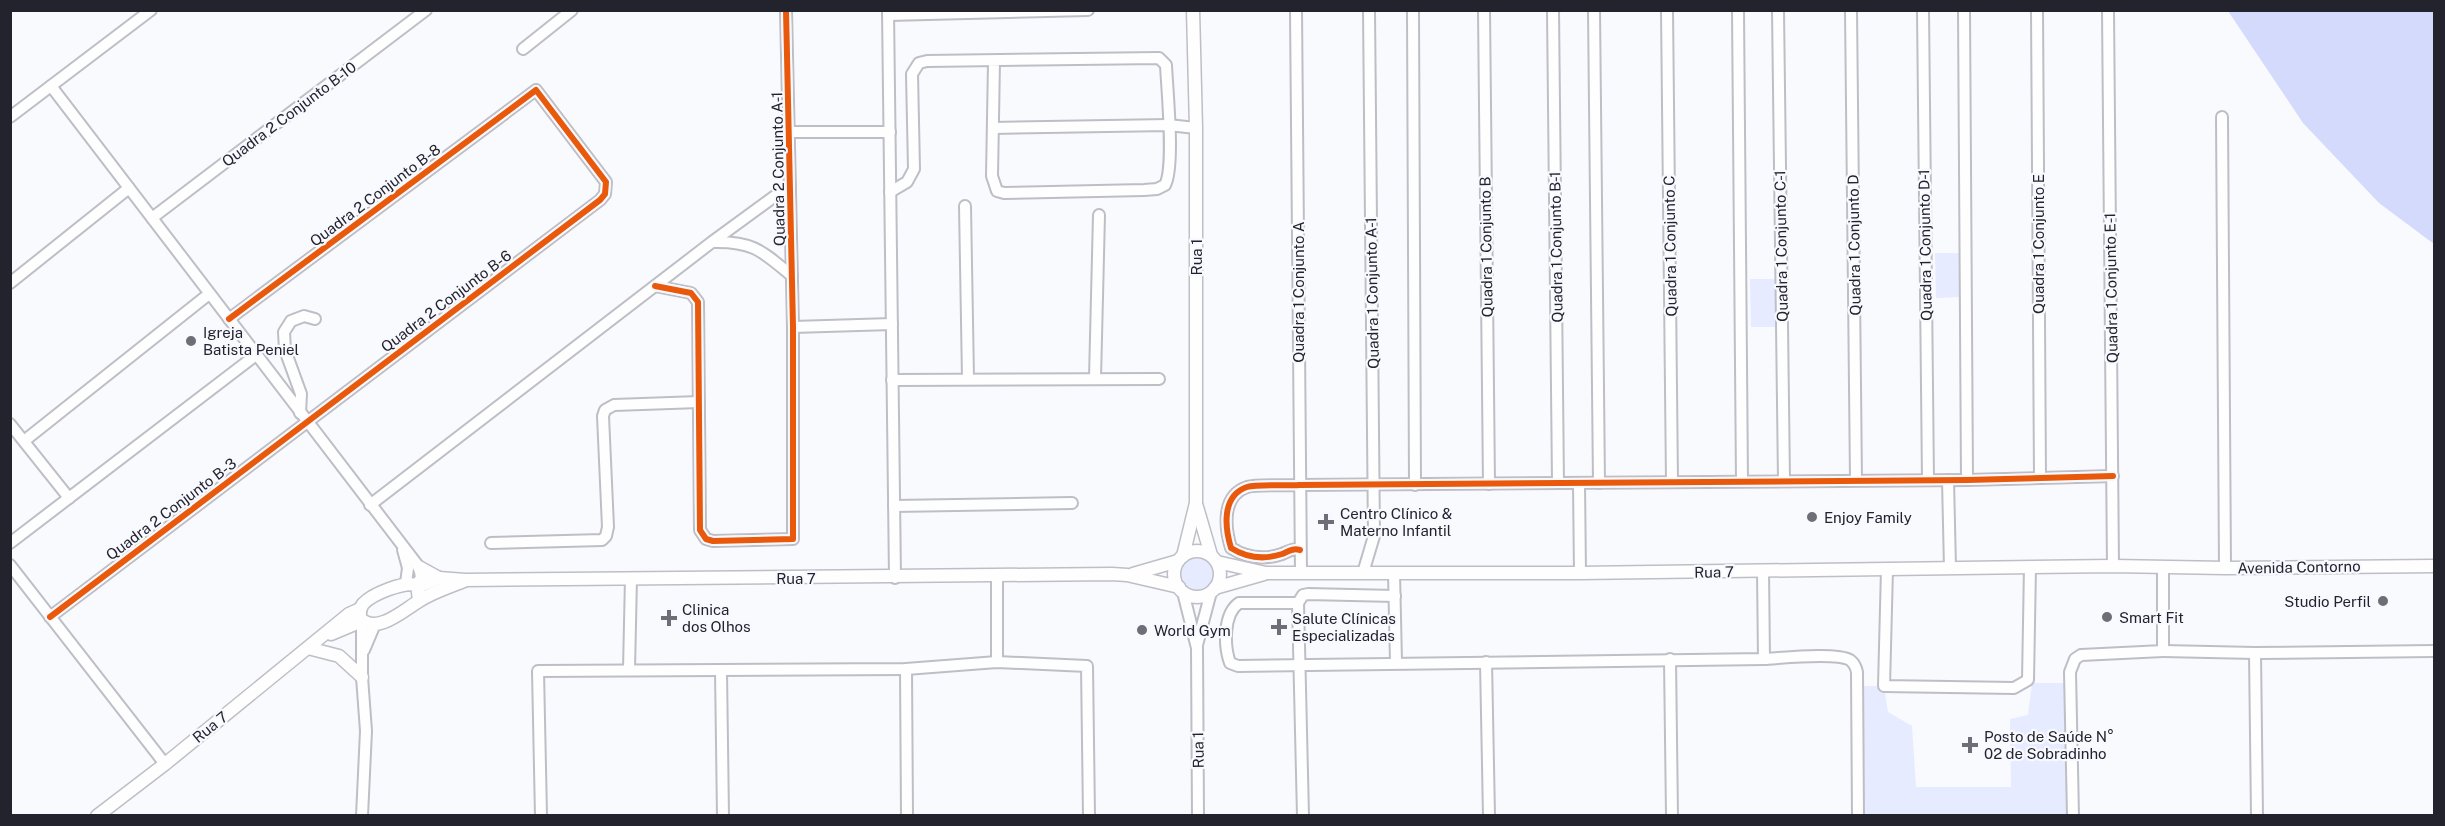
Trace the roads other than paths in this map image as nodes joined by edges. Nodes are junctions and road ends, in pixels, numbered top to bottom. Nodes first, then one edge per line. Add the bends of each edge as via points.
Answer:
1 (151, 10) edge
2 (426, 10) edge
3 (572, 10) edge
4 (786, 10) edge
5 (1088, 10) edge
6 (1193, 10) edge
7 (1296, 10) edge
8 (1369, 10) edge
9 (1413, 10) edge
10 (1484, 10) edge
11 (1553, 10) edge
12 (1594, 10) edge
13 (1667, 10) edge
14 (1738, 10) edge
15 (1778, 10) edge
16 (1851, 10) edge
17 (1923, 10) edge
18 (1964, 10) edge
19 (2037, 10) edge
20 (2108, 10) edge
21 (1008, 12) edge
22 (888, 13) edge
23 (523, 49) dead end
24 (994, 62) junction
25 (51, 86) junction
26 (536, 90) joint
27 (10, 117) edge
28 (2222, 117) dead end
29 (1168, 125) junction
30 (993, 128) junction
31 (1196, 128) junction
32 (789, 132) junction
33 (890, 132) junction
34 (790, 185) junction
35 (129, 188) junction
36 (890, 192) junction
37 (965, 206) dead end
38 (1099, 215) dead end
39 (152, 218) junction
40 (712, 242) junction
41 (792, 276) junction
42 (10, 283) edge
43 (655, 286) junction
44 (209, 294) junction
45 (315, 319) dead end
46 (229, 320) junction
47 (892, 324) junction
48 (793, 327) junction
49 (256, 356) junction
50 (968, 378) junction
51 (1095, 378) junction
52 (1158, 379) dead end
53 (892, 380) junction
54 (699, 402) junction
55 (303, 417) junction
56 (10, 424) edge
57 (24, 441) junction
58 (2113, 476) junction
59 (2040, 477) junction
60 (1856, 480) junction
61 (1928, 480) junction
62 (1948, 480) junction
63 (1967, 480) junction
64 (1742, 481) junction
65 (1784, 481) junction
66 (1672, 482) junction
67 (1558, 483) junction
68 (1599, 483) junction
69 (1489, 484) junction
70 (1579, 484) junction
71 (1299, 485) junction
72 (1374, 485) junction
73 (1415, 485) junction
74 (69, 498) junction
75 (1072, 503) dead end
76 (1196, 503) junction
77 (370, 505) junction
78 (894, 506) junction
79 (12, 542) edge
80 (491, 543) dead end
81 (402, 547) junction
82 (1300, 550) junction
83 (1180, 559) junction
84 (1214, 559) junction
85 (10, 565) edge
86 (2112, 566) junction
87 (2434, 566) edge
88 (419, 567) junction
89 (2030, 567) junction
90 (2163, 567) junction
91 (1950, 568) junction
92 (2225, 568) junction
93 (1887, 569) junction
94 (1763, 571) junction
95 (1266, 573) junction
96 (1301, 573) junction
97 (1364, 573) junction
98 (1394, 573) junction
99 (1580, 573) junction
100 (997, 575) junction
101 (1127, 575) junction
102 (439, 578) junction
103 (631, 578) junction
104 (895, 578) junction
105 (15, 579) edge
106 (465, 580) junction
107 (413, 585) junction
108 (1181, 590) junction
109 (1213, 590) junction
110 (1395, 596) junction
111 (419, 600) junction
112 (1298, 603) junction
113 (50, 616) junction
114 (365, 619) junction
115 (308, 648) junction
116 (1197, 648) junction
117 (2163, 651) junction
118 (2434, 651) edge
119 (2255, 653) junction
120 (1670, 659) junction
121 (1764, 659) junction
122 (997, 662) junction
123 (1396, 662) junction
124 (1486, 662) junction
125 (1300, 664) junction
126 (629, 669) junction
127 (906, 669) junction
128 (721, 671) junction
129 (362, 677) junction
130 (165, 764) junction
131 (97, 816) edge
132 (362, 816) edge
133 (541, 816) edge
134 (723, 816) edge
135 (907, 816) edge
136 (1089, 816) edge
137 (1198, 816) edge
138 (1303, 816) edge
139 (1489, 816) edge
140 (1672, 816) edge
141 (1858, 816) edge
142 (2073, 816) edge
143 (2257, 816) edge

1 - 25 street
2 - 39 street, Quadra 2 Conjunto B-10
3 - 23 street
4 - 32 street, Quadra 2 Conjunto A-1
5 - 21 street
6 - 31 main road, Rua 1
7 - 71 street, Quadra 1 Conjunto A
8 - 72 street, Quadra 1 Conjunto A-1
9 - 73 street
10 - 69 street, Quadra 1 Conjunto B
11 - 67 street, Quadra 1 Conjunto B-1
12 - 68 street
13 - 66 street, Quadra 1 Conjunto C
14 - 64 street
15 - 65 street, Quadra 1 Conjunto C-1
16 - 60 street, Quadra 1 Conjunto D
17 - 61 street, Quadra 1 Conjunto D-1
18 - 63 street
19 - 59 street, Quadra 1 Conjunto E
20 - 58 street, Quadra 1 Conjunto E-1
21 - 22 street
22 - 33 street
24 - 29 street via 1159,58 1166,65
24 - 30 street
24 - 36 street via 927,61 915,67 914,169 907,182
25 - 27 street
25 - 35 street
26 - 46 street, Quadra 2 Conjunto B-8
26 - 55 street, Quadra 2 Conjunto B-6 via 606,182 605,194
28 - 92 street
29 - 30 street
29 - 30 street via 1168,179 1157,189 1004,193 997,191 992,176
29 - 31 street
31 - 76 main road, Rua 1
32 - 33 street, Quadra 2 Conjunto A-1
32 - 34 street, Quadra 2 Conjunto A-1
33 - 36 street
34 - 40 street
34 - 41 street, Quadra 2 Conjunto A-1
35 - 39 street
35 - 42 street
36 - 47 street
37 - 50 street
38 - 51 street
39 - 44 street
40 - 41 street via 731,241 759,249
40 - 43 street
41 - 48 street, Quadra 2 Conjunto A-1
43 - 54 street via 691,292 698,302
43 - 77 street
44 - 46 street
44 - 57 street
45 - 55 street via 304,316 291,321 284,332 285,350 301,394
46 - 49 street
47 - 48 street
47 - 53 street
48 - 54 street, Quadra 2 Conjunto A-1 via 793,539 712,541 700,530
49 - 55 street
49 - 74 street
50 - 51 street
50 - 53 street
51 - 52 street
53 - 78 street
54 - 80 street via 614,405 605,410 608,527 602,540
55 - 77 street
55 - 113 street, Quadra 2 Conjunto B-3
56 - 57 street
57 - 74 street
58 - 59 street
58 - 86 street, Quadra 1 Conjunto E-1
59 - 63 street
60 - 61 street
60 - 65 street
61 - 62 street
62 - 63 street
62 - 91 street
64 - 65 street
64 - 66 street
66 - 68 street
67 - 69 street
67 - 70 street
68 - 70 street
69 - 73 street
70 - 99 street
71 - 72 street
71 - 82 street, Quadra 1 Conjunto A
71 - 82 street via 1248,487 1228,507 1226,529 1231,548 1244,556 1269,558
72 - 73 street
72 - 97 street, Quadra 1 Conjunto A-1 via 1374,536
74 - 79 street
75 - 78 street
76 - 83 main road, Rua 1
76 - 84 main road, Rua 1
77 - 81 street
78 - 104 street
81 - 88 street
81 - 107 street
82 - 96 street, Quadra 1 Conjunto A
83 - 84 main road via 1196,551
83 - 101 main road, Rua 7
83 - 108 main road via 1174,574
84 - 95 main road, Rua 7
84 - 109 main road via 1220,576
85 - 105 street
86 - 89 main road, Rua 7
86 - 90 main road, Rua 7
87 - 92 main road, Avenida Contorno
88 - 102 main road
88 - 107 street via 421,577
89 - 91 main road, Rua 7
89 - 93 street via 2028,680 2014,688 1884,686
90 - 92 main road, Avenida Contorno
90 - 117 street
91 - 93 main road, Rua 7
93 - 94 main road, Rua 7
94 - 99 main road, Rua 7
94 - 121 street
95 - 96 main road, Rua 7
95 - 109 main road, Rua 7
96 - 97 main road, Rua 7
97 - 98 main road, Rua 7
98 - 99 main road, Rua 7
98 - 110 street
100 - 101 main road, Rua 7
100 - 104 main road, Rua 7
100 - 122 street
101 - 108 main road, Rua 7
102 - 106 main road, Rua 7
102 - 107 main road, Rua 7
103 - 104 main road, Rua 7
103 - 106 main road, Rua 7
103 - 126 street
105 - 113 street
106 - 111 main road, Rua 7
107 - 111 main road
107 - 114 main road, Rua 7 via 372,597
108 - 109 main road via 1197,597
108 - 116 street
109 - 116 street
110 - 112 street via 1308,594
110 - 123 street
111 - 114 main road, Rua 7 via 396,616
112 - 125 street
112 - 125 street via 1239,603 1230,612 1227,627 1228,657 1233,665
113 - 130 street
114 - 115 main road, Rua 7 via 349,614
114 - 129 street
115 - 129 main road via 339,656
115 - 130 main road, Rua 7
116 - 137 street, Rua 1
117 - 119 street
117 - 142 street via 2082,655 2072,664
118 - 119 street
119 - 143 street
120 - 121 street
120 - 124 street
120 - 140 street
121 - 141 street via 1842,657 1855,666
122 - 127 street
122 - 136 street via 1087,666
123 - 124 street
123 - 125 street
124 - 139 street
125 - 138 street
126 - 128 street
126 - 133 street via 538,671
127 - 128 street
127 - 135 street
128 - 134 street
129 - 132 street via 366,731
130 - 131 main road, Rua 7

